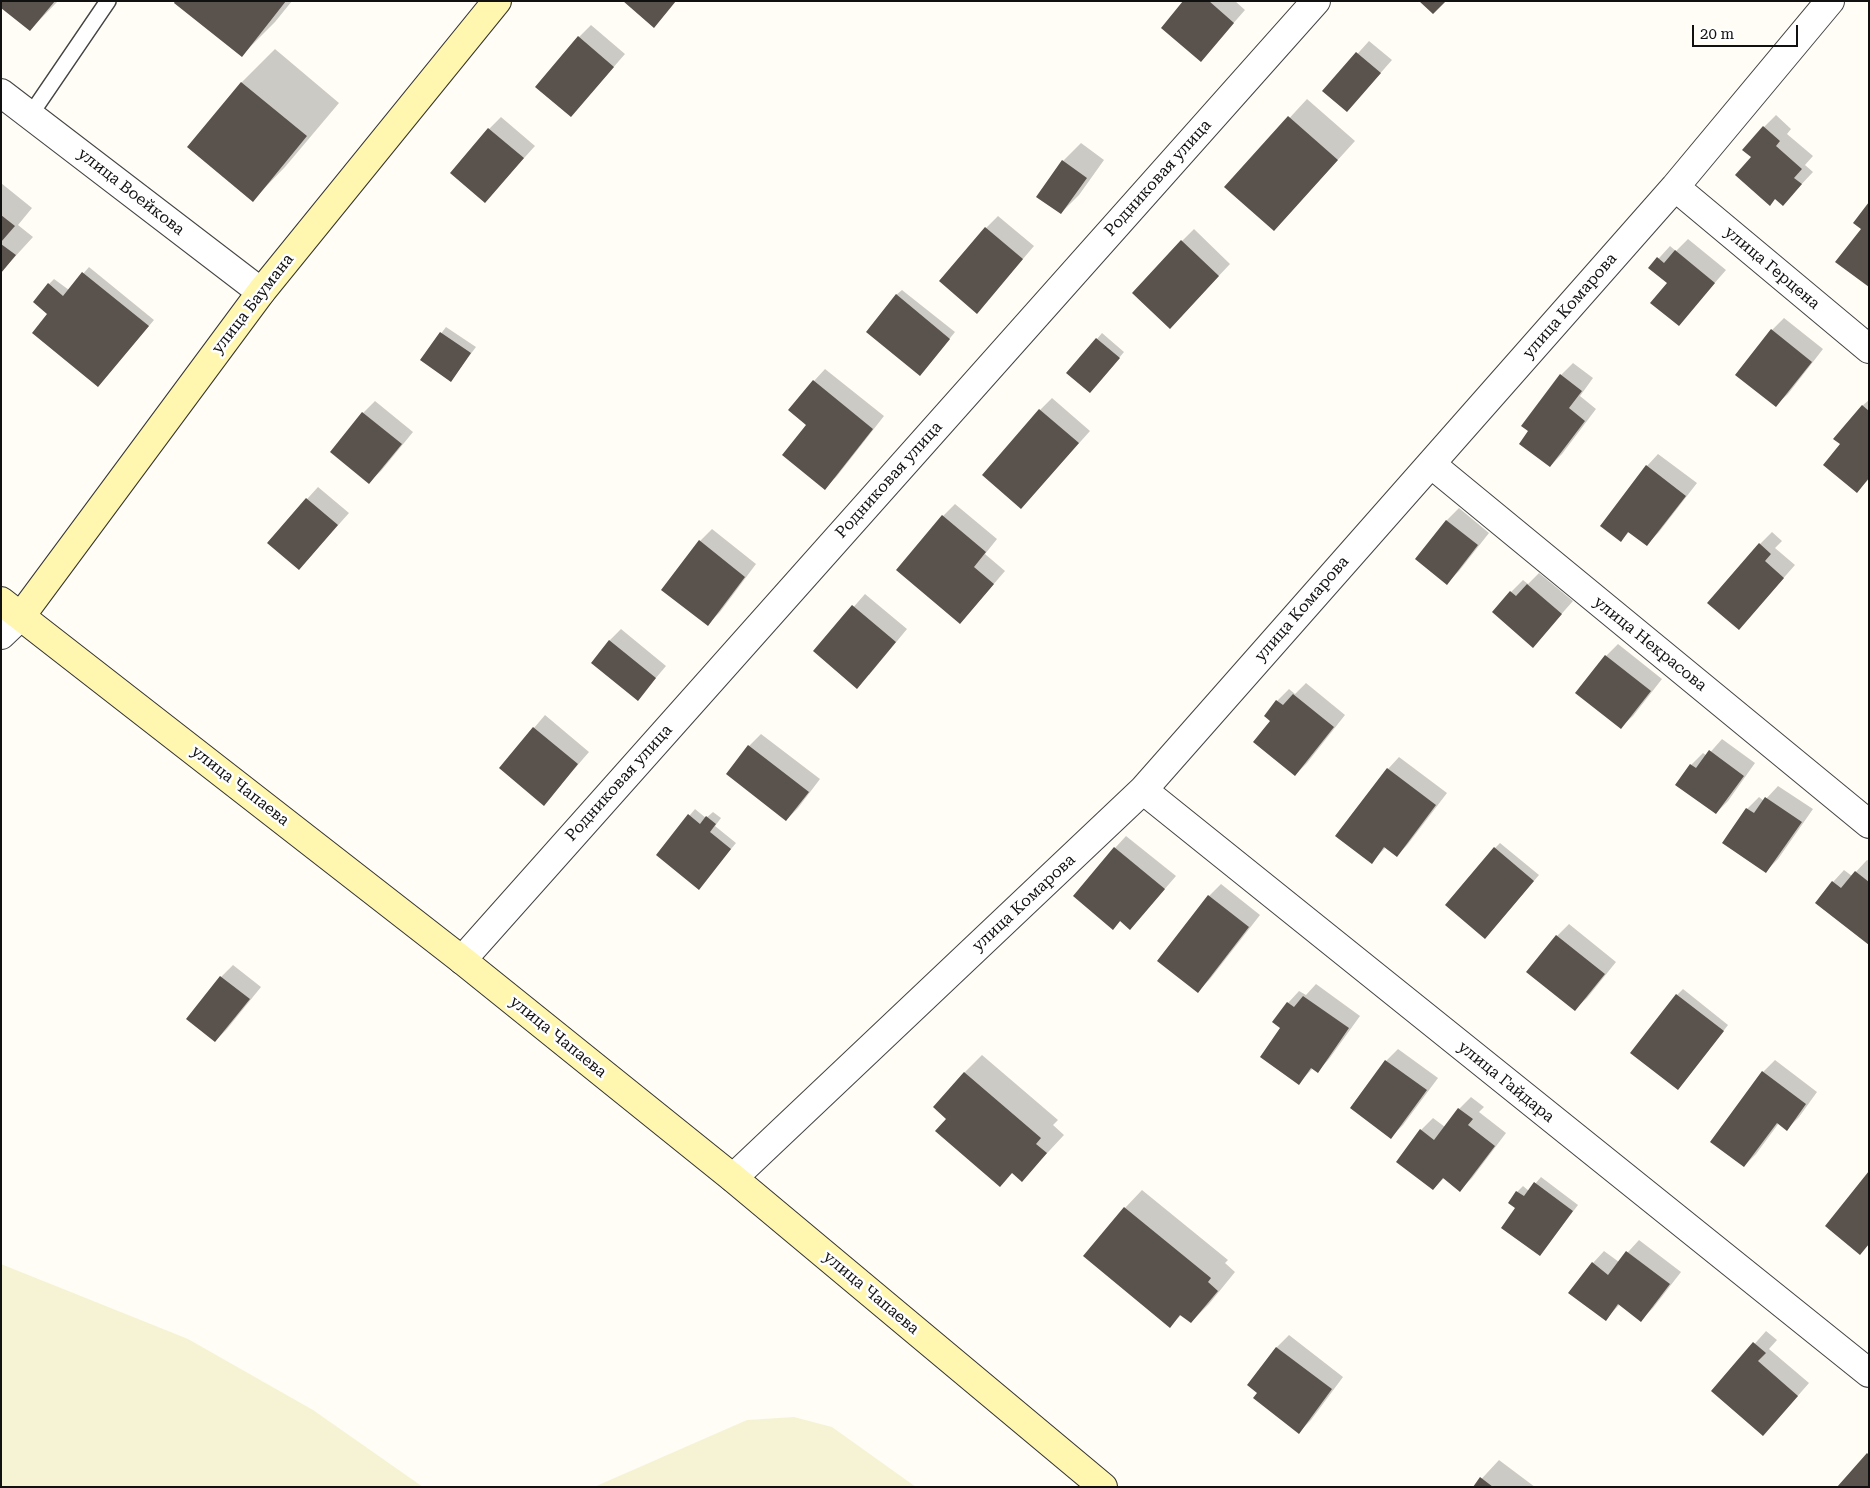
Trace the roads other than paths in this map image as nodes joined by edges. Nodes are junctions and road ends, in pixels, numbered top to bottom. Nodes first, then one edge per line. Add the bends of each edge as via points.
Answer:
1 (108, 1) edge
2 (497, 1) edge
3 (1316, 1) edge
4 (1830, 1) edge
5 (1, 92) edge
6 (30, 114) junction
7 (1676, 187) junction
8 (260, 292) junction
9 (1869, 349) edge
10 (1431, 464) junction
11 (11, 608) edge
12 (1, 635) edge
13 (1143, 790) junction
14 (1869, 824) edge
15 (462, 960) junction
16 (733, 1178) junction
17 (1869, 1373) edge
18 (1103, 1487) edge

1 - 6 lane
2 - 8 street, улица Баумана
3 - 15 street, Родниковая улица
4 - 7 street, улица Комарова
5 - 6 street, улица Воейкова
6 - 8 street, улица Воейкова
7 - 9 street, улица Герцена
7 - 10 street, улица Комарова
8 - 11 street, улица Баумана
10 - 13 street, улица Комарова
10 - 14 street, улица Некрасова
11 - 12 street
11 - 15 street, улица Чапаева
13 - 16 street, улица Комарова
13 - 17 street, улица Гайдара
15 - 16 street, улица Чапаева
16 - 18 street, улица Чапаева

